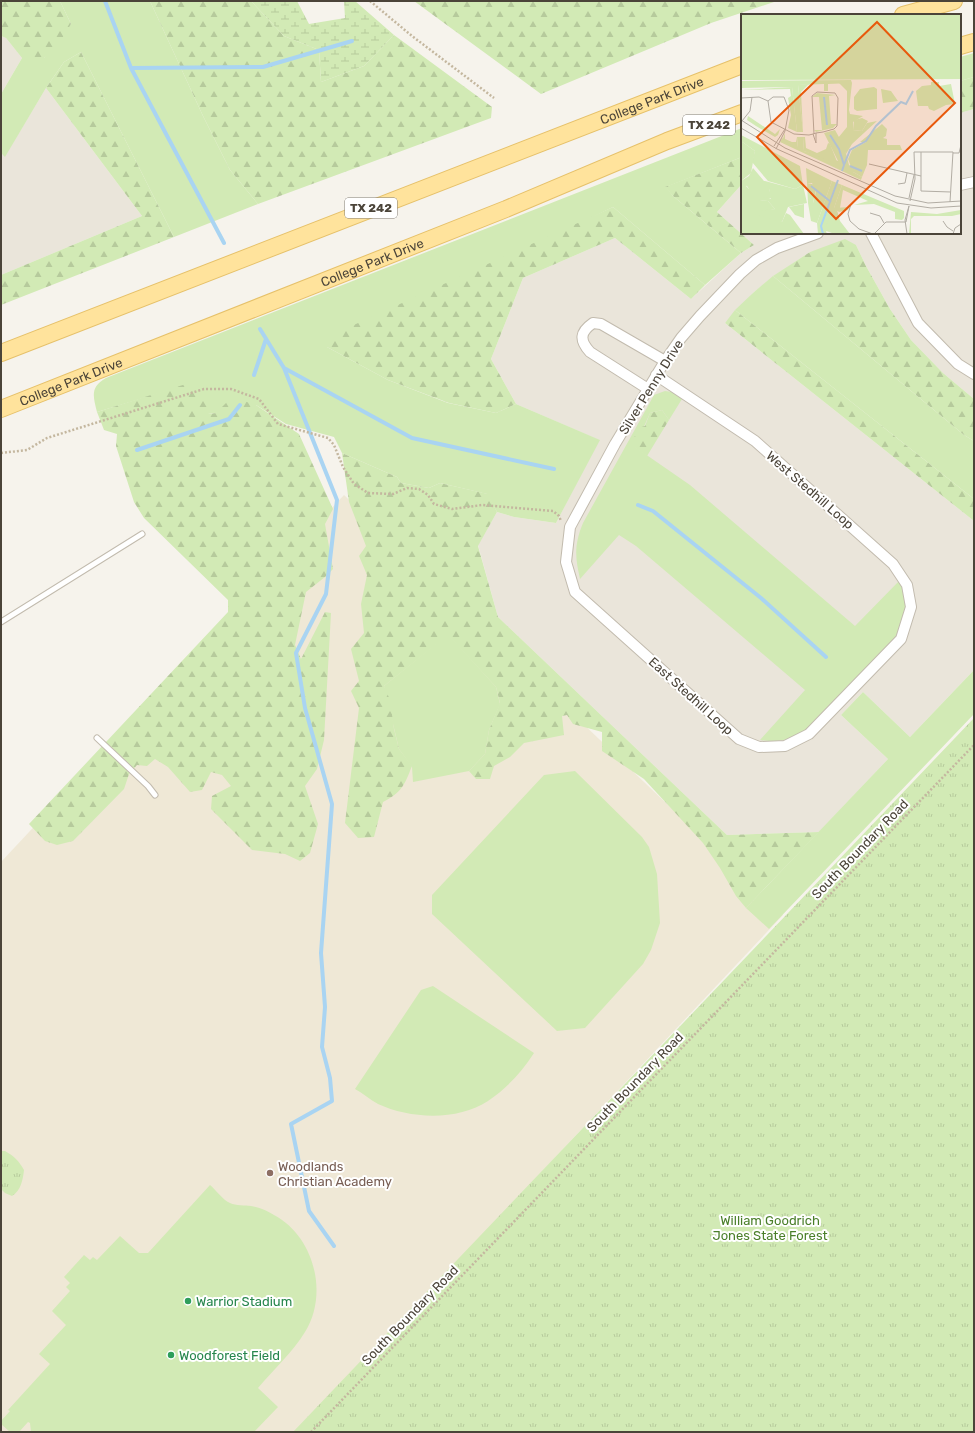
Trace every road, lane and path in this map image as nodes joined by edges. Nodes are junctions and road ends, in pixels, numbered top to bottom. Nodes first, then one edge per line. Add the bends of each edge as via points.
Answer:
1 (370, 1) edge
2 (954, 1) edge
3 (907, 14) edge
4 (974, 42) edge
5 (961, 46) edge
6 (741, 65) edge
7 (494, 98) dead end
8 (741, 113) edge
9 (974, 182) edge
10 (961, 185) edge
11 (815, 234) edge
12 (872, 234) edge
13 (1, 353) edge
14 (665, 361) junction
15 (974, 374) edge
16 (656, 375) junction
17 (648, 389) junction
18 (1, 410) edge
19 (1, 453) edge
20 (570, 527) junction
21 (142, 534) dead end
22 (1, 622) edge
23 (901, 639) joint
24 (97, 738) dead end
25 (974, 745) edge
26 (155, 795) dead end
27 (311, 1432) edge

1 - 7 path
2 - 3 main road
4 - 5 main road
6 - 13 main road, College Park Drive / TX 242
8 - 18 main road, College Park Drive / TX 242
9 - 10 street
11 - 14 street, Silver Penny Drive via 777,248 756,260 705,310
12 - 15 street via 918,324 958,364
14 - 16 street, Silver Penny Drive
14 - 17 street via 601,324 593,323 584,330 584,345 590,352
16 - 17 street, Silver Penny Drive
16 - 23 street, West Stedhill Loop via 754,441 893,564 907,585 911,607
17 - 20 street, Silver Penny Drive
19 - 20 path via 27,450 47,438 204,389 231,389 259,399 278,424 328,438 354,484 368,493 393,494 407,488 419,489 428,495 434,504 452,509 482,504 553,511 560,516 562,523
20 - 23 street, East Stedhill Loop via 566,562 575,592 738,739 759,747 785,746 809,734
21 - 22 lane
24 - 26 lane
25 - 27 path, South Boundary Road

